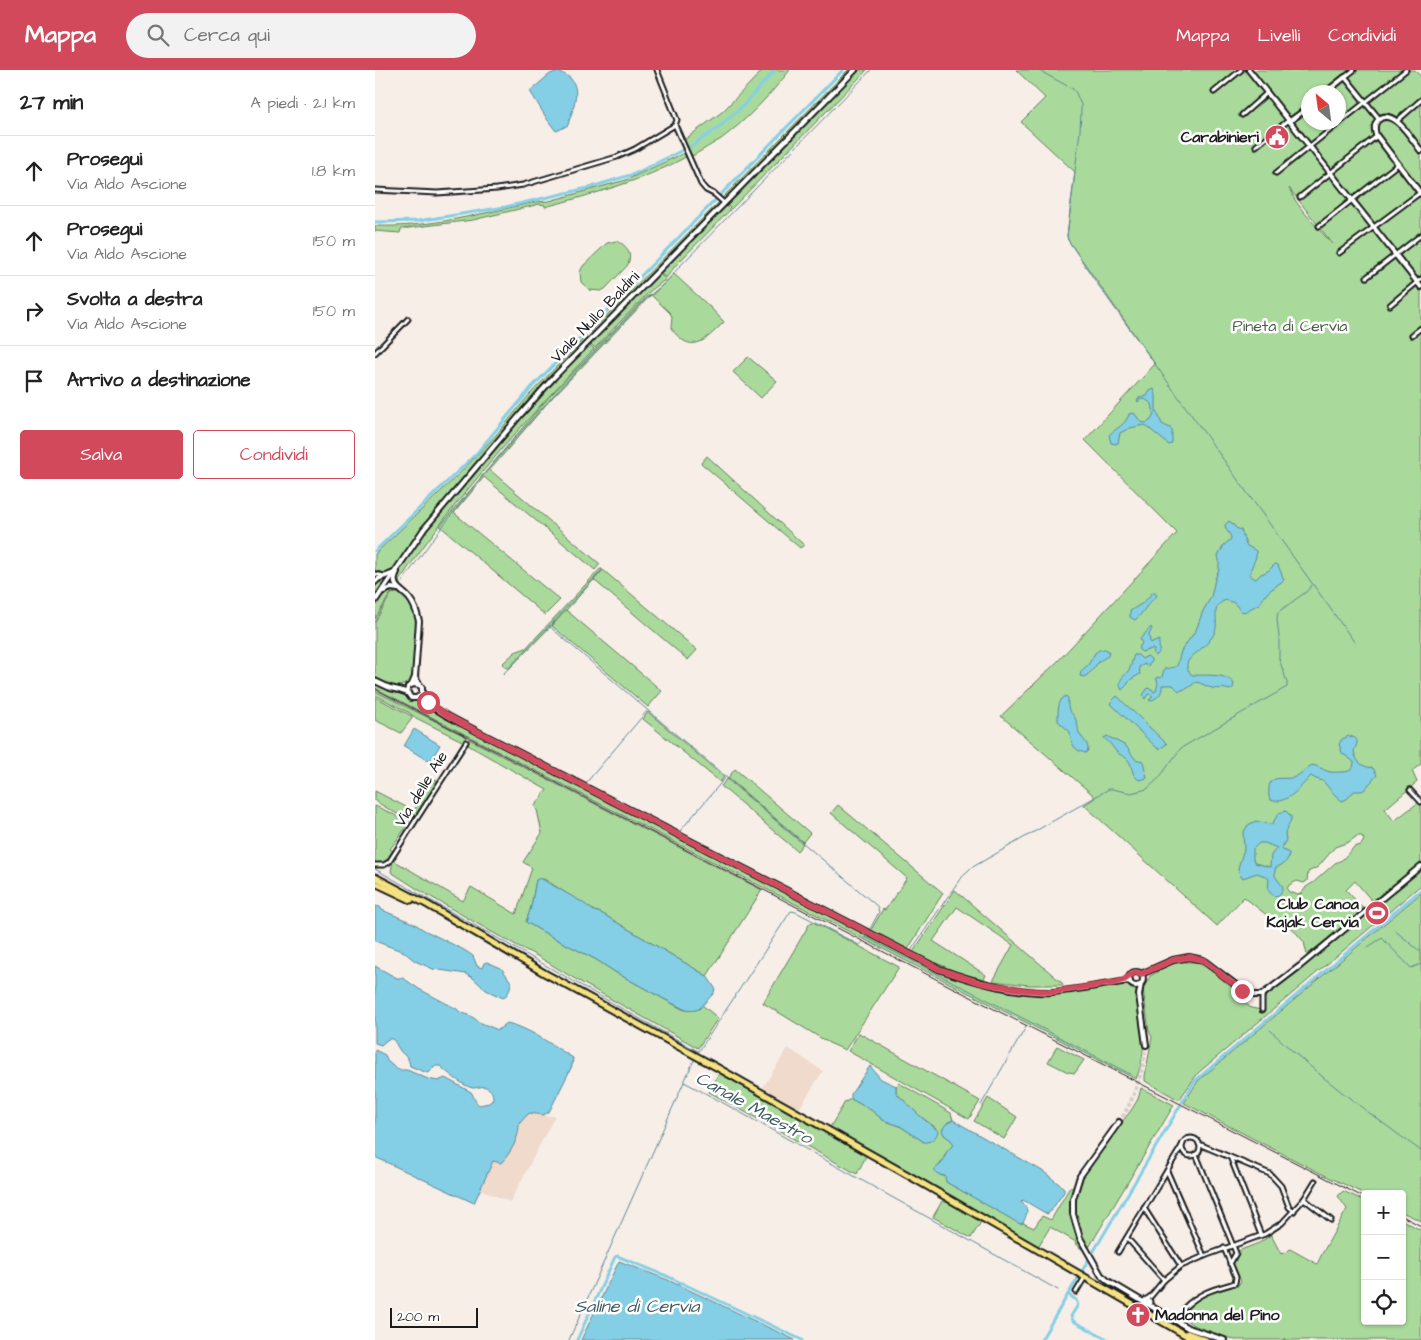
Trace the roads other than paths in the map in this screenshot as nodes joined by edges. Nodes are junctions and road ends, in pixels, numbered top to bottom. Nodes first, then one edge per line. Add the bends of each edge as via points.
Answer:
1 (657, 70) edge
2 (855, 70) edge
3 (1241, 70) edge
4 (1249, 70) edge
5 (1354, 70) edge
6 (1406, 70) edge
7 (1345, 77) junction
8 (1335, 85) edge
9 (1214, 92) dead end
10 (1267, 93) junction
11 (1421, 100) edge
12 (1365, 102) junction
13 (1301, 112) edge
14 (1243, 115) dead end
15 (1290, 120) junction
16 (1379, 120) junction
17 (1397, 120) junction
18 (675, 125) junction
19 (1377, 136) junction
20 (1256, 146) dead end
21 (1310, 146) junction
22 (1420, 148) edge
23 (1398, 164) junction
24 (1276, 173) dead end
25 (1331, 173) junction
26 (375, 190) edge
27 (1421, 193) edge
28 (1300, 197) dead end
29 (1352, 199) junction
30 (723, 202) junction
31 (1319, 226) dead end
32 (1373, 227) junction
33 (1421, 235) edge
34 (1339, 253) dead end
35 (1395, 255) junction
36 (1367, 276) dead end
37 (1419, 281) edge
38 (1421, 286) edge
39 (1390, 305) dead end
40 (408, 319) dead end
41 (1421, 328) edge
42 (1412, 335) dead end
43 (375, 352) edge
44 (401, 563) junction
45 (394, 573) junction
46 (376, 577) edge
47 (384, 588) junction
48 (398, 589) junction
49 (380, 593) junction
50 (375, 601) edge
51 (415, 676) junction
52 (375, 681) edge
53 (411, 685) junction
54 (419, 685) junction
55 (399, 690) junction
56 (407, 693) junction
57 (422, 693) junction
58 (417, 698) junction
59 (428, 702) junction
60 (466, 742) dead end
61 (1410, 790) dead end
62 (1421, 802) edge
63 (375, 865) edge
64 (1421, 866) edge
65 (376, 878) edge
66 (1158, 967) junction
67 (1141, 974) junction
68 (1130, 979) junction
69 (1142, 982) junction
70 (1134, 986) junction
71 (1139, 995) junction
72 (1262, 995) junction
73 (1262, 1010) dead end
74 (1146, 1045) tunnel mouth
75 (1119, 1122) tunnel mouth
76 (1183, 1144) junction
77 (1199, 1144) junction
78 (1196, 1154) junction
79 (1231, 1158) junction
80 (1167, 1171) junction
81 (1315, 1181) dead end
82 (1304, 1199) junction
83 (1144, 1208) junction
84 (1294, 1210) junction
85 (1331, 1220) dead end
86 (1261, 1235) junction
87 (1127, 1238) junction
88 (1233, 1245) junction
89 (1224, 1248) junction
90 (1118, 1252) dead end
91 (1204, 1256) junction
92 (1231, 1264) junction
93 (1181, 1266) junction
94 (1085, 1276) junction
95 (1164, 1280) junction
96 (1075, 1292) dead end
97 (1147, 1301) junction
98 (1139, 1308) junction
99 (1184, 1308) dead end
100 (1157, 1318) junction
101 (1189, 1340) edge
102 (1194, 1340) edge
103 (1206, 1340) edge
104 (1224, 1340) edge

1 - 18 street via 677,120
2 - 30 street, Viale Nullo Baldini
3 - 9 street
4 - 10 street
5 - 7 street
6 - 12 street
7 - 8 street
7 - 12 street
10 - 14 street
10 - 15 street
11 - 17 street
12 - 16 street
12 - 21 street
13 - 15 street
15 - 20 street
15 - 21 street
16 - 17 street via 1388,117
16 - 19 street via 1375,127
17 - 22 street
18 - 26 street via 617,157 523,185 437,194
18 - 30 street via 704,188
19 - 23 street
19 - 25 street
21 - 24 street
21 - 25 street
23 - 27 street
23 - 29 street
25 - 28 street
25 - 29 street
27 - 32 street
29 - 31 street
29 - 32 street
30 - 44 street, Viale Nullo Baldini via 554,377 424,529
32 - 34 street
32 - 35 street
33 - 35 street
35 - 36 street
35 - 37 street
37 - 38 street
37 - 39 street
40 - 43 street
41 - 42 street
44 - 45 street, Viale Nullo Baldini
44 - 48 street via 394,579
45 - 46 street
45 - 47 street, Viale Nullo Baldini
46 - 47 street via 383,581
47 - 49 street, Viale Nullo Baldini
48 - 49 street via 389,588
48 - 51 street via 409,598 417,613 419,633
49 - 50 street, Viale Nullo Baldini
51 - 53 street
51 - 54 street
52 - 55 street
53 - 54 street
53 - 55 street
53 - 56 street
54 - 57 street
55 - 56 street
56 - 58 street via 411,698
57 - 58 street
57 - 59 street
58 - 59 street
59 - 68 street via 461,723 939,969 981,983 1052,992
60 - 63 street, Via delle Aie via 389,862
61 - 62 street
64 - 72 street
65 - 94 main road
66 - 67 street
66 - 69 street
66 - 72 street via 1181,958 1203,960 1242,991 1249,995
67 - 68 street via 1135,972
67 - 69 street
68 - 70 street
69 - 70 street
69 - 71 street
70 - 71 street
71 - 74 street
72 - 73 street
75 - 97 street via 1082,1172 1072,1209 1080,1238 1105,1279
76 - 77 street via 1192,1138
76 - 78 street via 1186,1153
76 - 80 street
77 - 78 street
77 - 79 street
78 - 88 street
79 - 84 street via 1273,1177 1281,1186 1289,1207
79 - 86 street
80 - 83 street
80 - 91 street
81 - 82 street
82 - 84 street
82 - 85 street
83 - 87 street
83 - 93 street
84 - 86 street via 1282,1223
86 - 88 street
87 - 90 street
87 - 95 street
88 - 89 street
88 - 92 street via 1235,1253
89 - 91 street
89 - 92 street
91 - 93 street
92 - 99 street via 1235,1283 1207,1291
93 - 95 street
94 - 96 street
94 - 98 main road
95 - 97 street
97 - 104 street via 1188,1328
98 - 100 main road
98 - 101 main road
100 - 102 main road
100 - 103 main road

